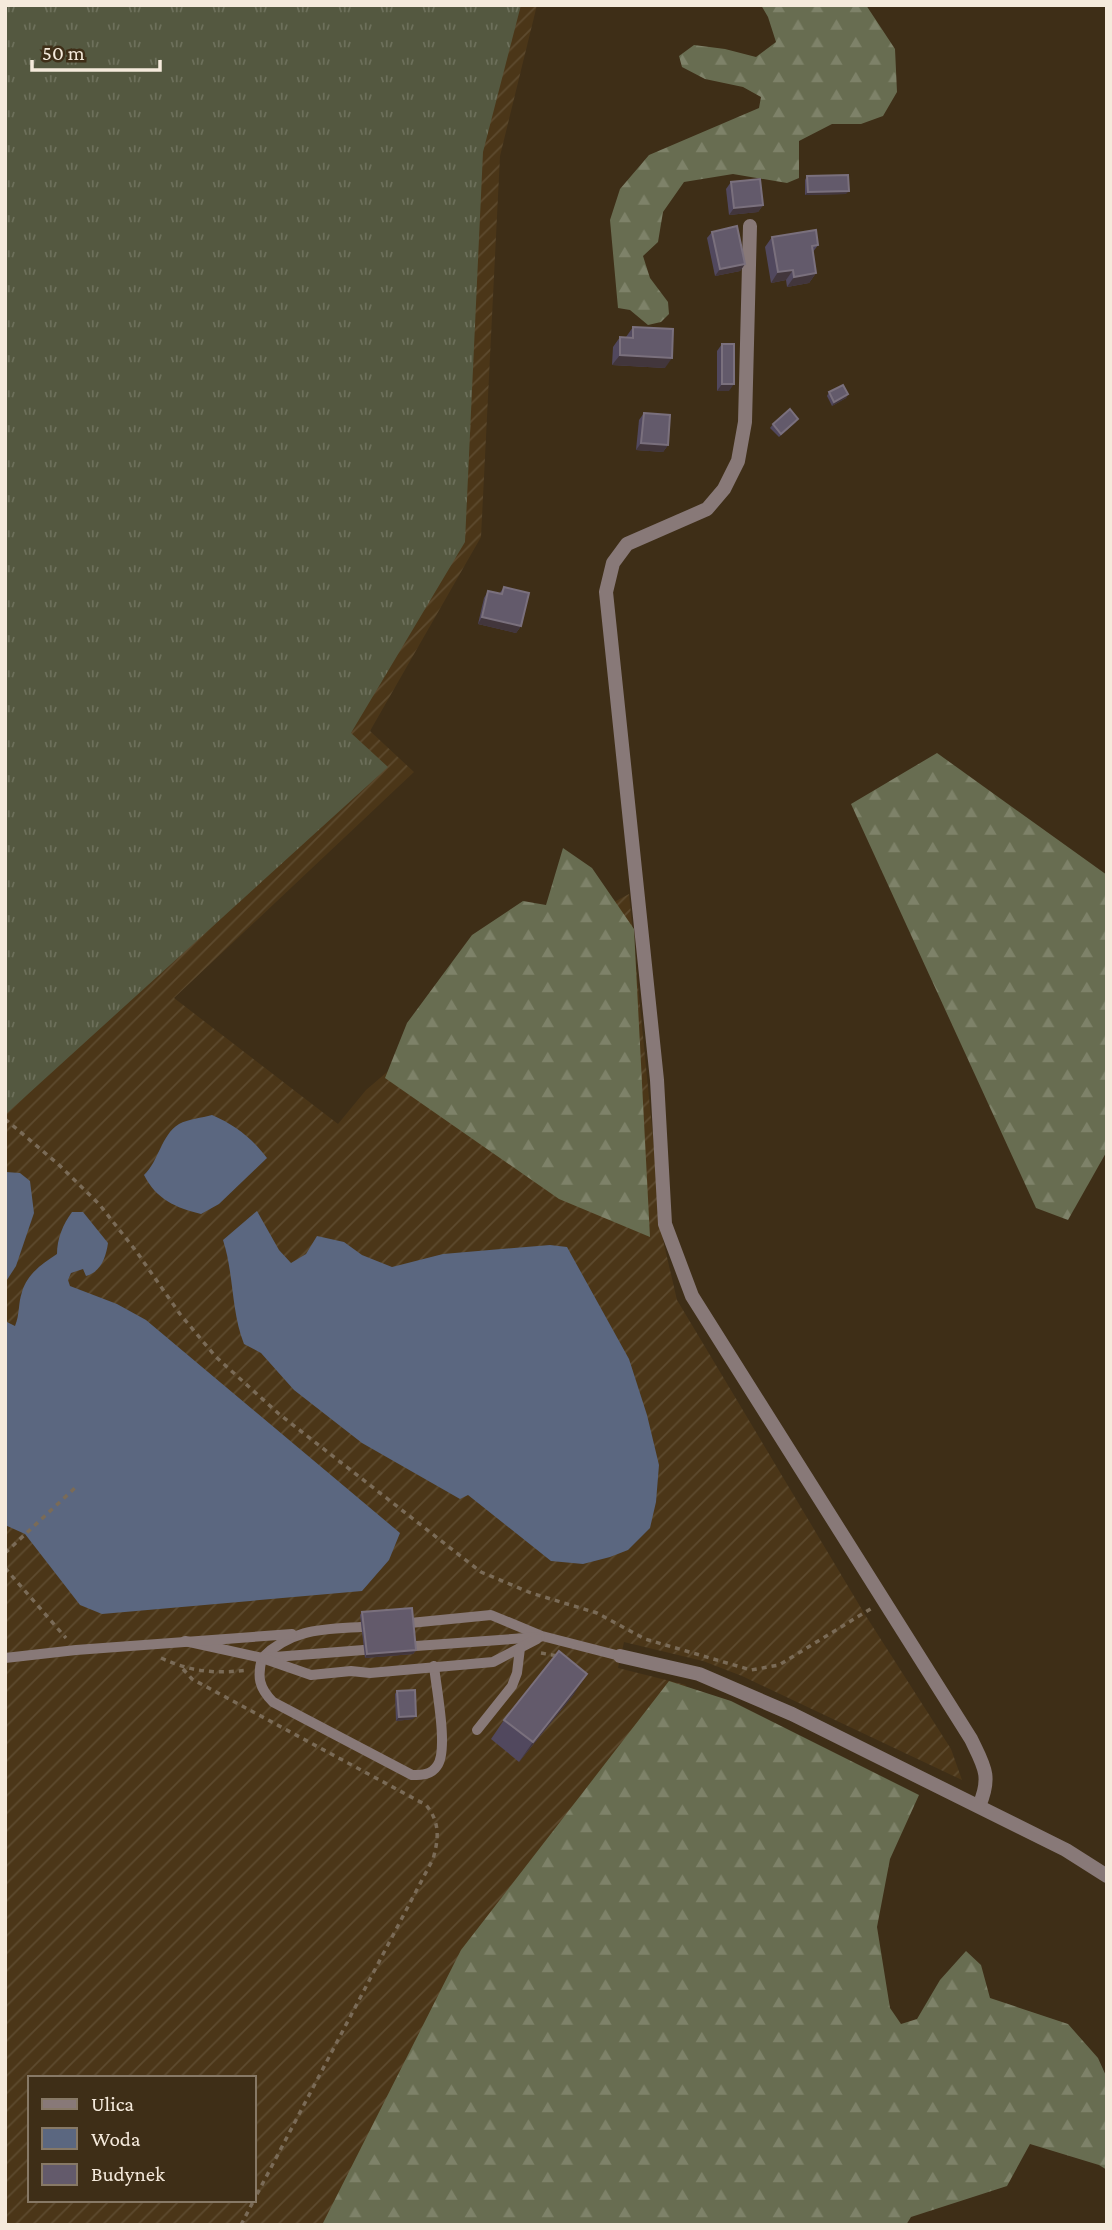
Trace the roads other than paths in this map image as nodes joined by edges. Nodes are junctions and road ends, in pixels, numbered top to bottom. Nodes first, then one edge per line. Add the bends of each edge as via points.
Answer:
1 (750, 226) dead end
2 (299, 1633) junction
3 (252, 1636) junction
4 (542, 1636) junction
5 (185, 1641) junction
6 (272, 1648) junction
7 (520, 1648) junction
8 (620, 1656) joint
9 (285, 1657) junction
10 (5, 1658) edge
11 (261, 1664) junction
12 (434, 1666) junction
13 (311, 1675) junction
14 (477, 1730) dead end
15 (979, 1806) junction
16 (1107, 1877) edge

1 - 15 street via 745,422 738,461 707,509 627,544 613,563 606,592 657,1080 665,1224 692,1296 971,1739 985,1768 986,1789
2 - 3 lane
2 - 4 lane via 491,1615
2 - 6 lane
3 - 5 lane
3 - 6 lane
4 - 7 lane
4 - 8 lane
4 - 9 lane
5 - 10 lane
5 - 11 lane
6 - 9 lane
6 - 11 lane
7 - 12 lane via 493,1662
7 - 14 lane via 512,1686
8 - 15 street via 699,1674
9 - 11 lane
9 - 13 lane
11 - 12 lane via 263,1692 273,1702 412,1775 426,1775 438,1766 443,1749
11 - 13 lane
12 - 13 lane
15 - 16 street via 1066,1850

